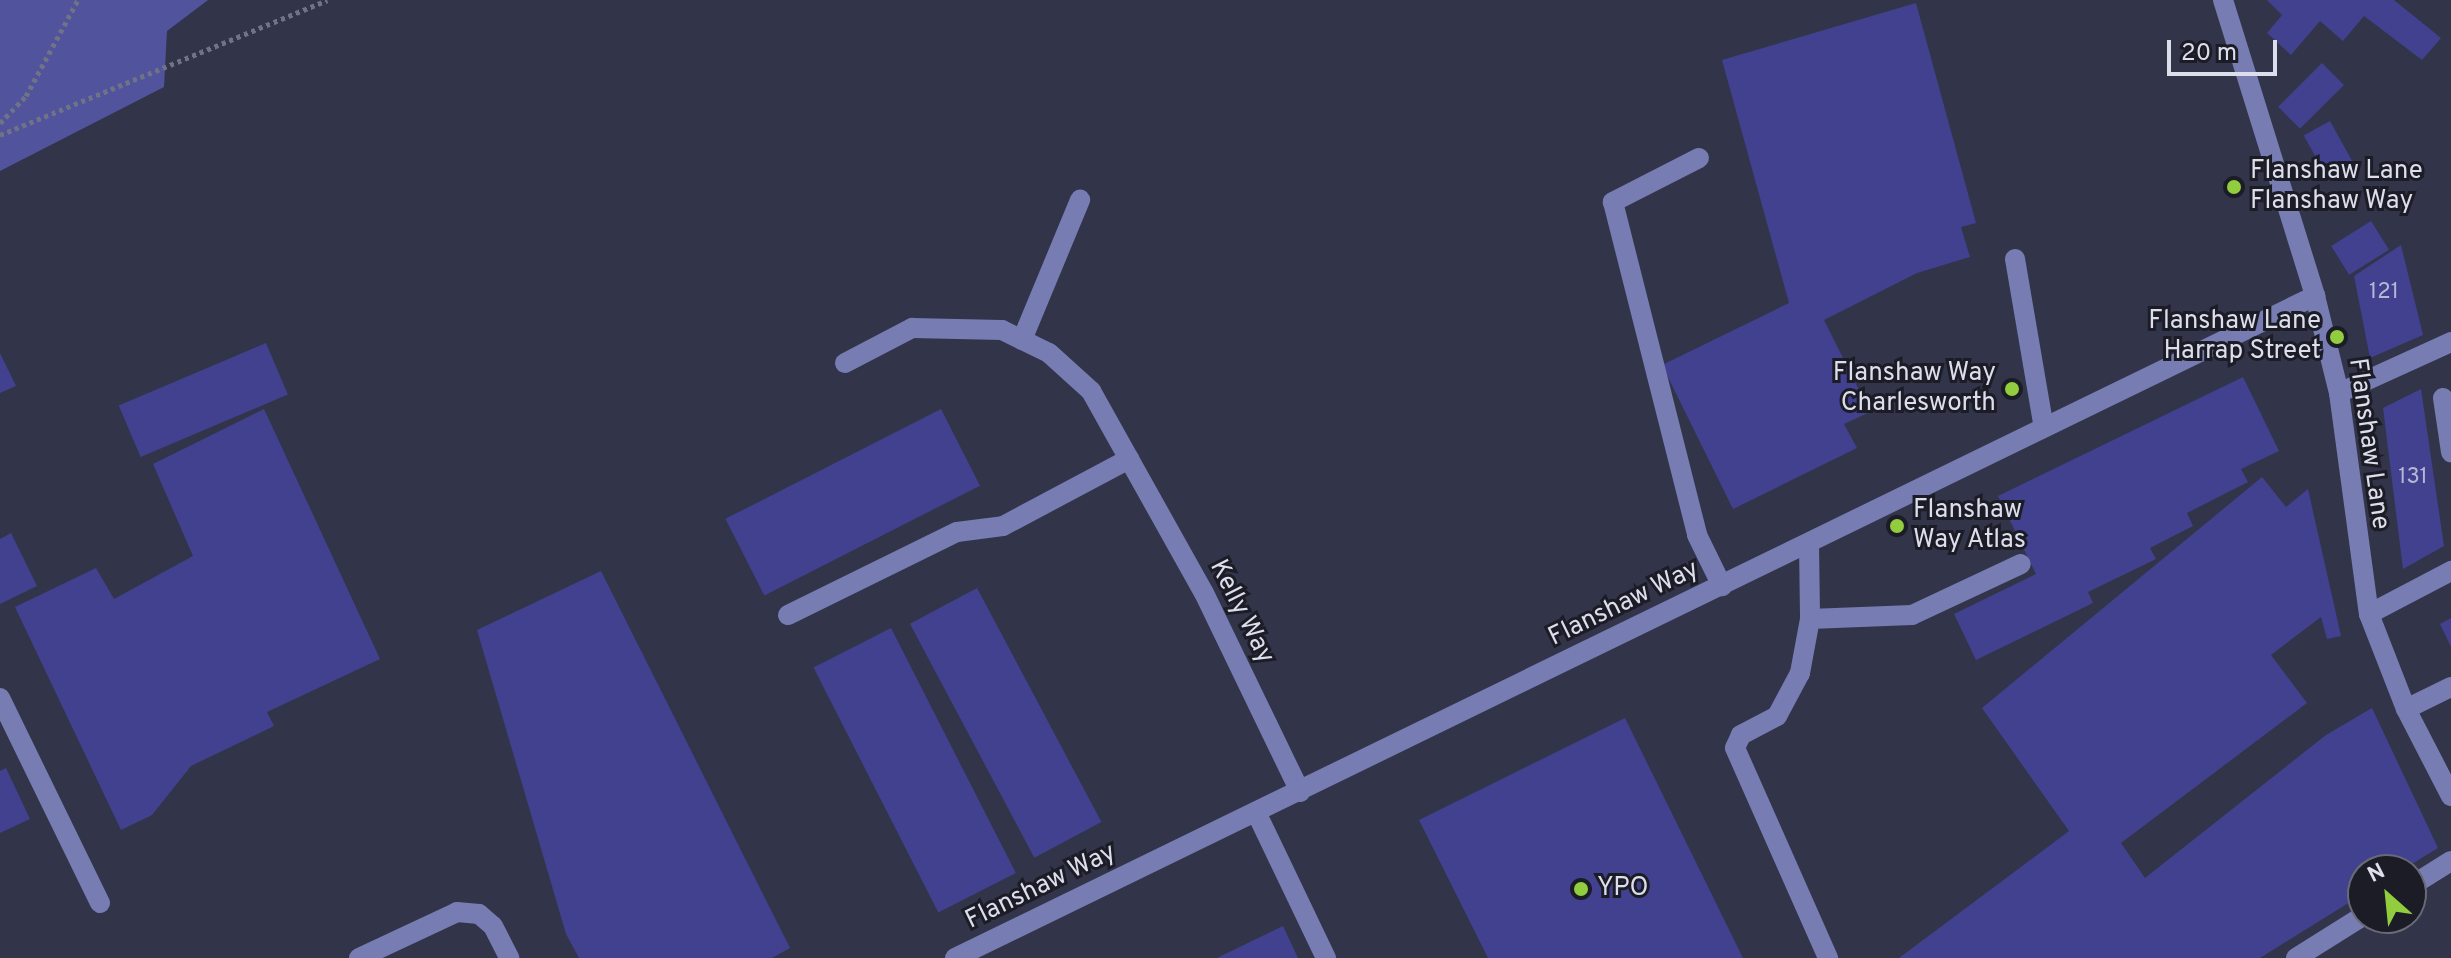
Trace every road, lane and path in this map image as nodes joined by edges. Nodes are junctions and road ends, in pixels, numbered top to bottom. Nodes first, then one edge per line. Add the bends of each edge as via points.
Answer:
1 (78, 0) edge
2 (327, 0) edge
3 (2223, 0) edge
4 (0, 123) edge
5 (0, 135) edge
6 (1699, 158) dead end
7 (1080, 200) dead end
8 (2015, 259) dead end
9 (2315, 296) junction
10 (1022, 340) junction
11 (2451, 342) edge
12 (845, 363) dead end
13 (2339, 393) junction
14 (2443, 398) dead end
15 (2044, 428) junction
16 (2451, 452) edge
17 (1129, 459) junction
18 (1809, 543) junction
19 (2021, 564) dead end
20 (2451, 571) edge
21 (1722, 586) junction
22 (2369, 614) junction
23 (788, 615) dead end
24 (1810, 619) junction
25 (2451, 687) edge
26 (0, 698) edge
27 (2406, 709) junction
28 (1300, 792) junction
29 (2451, 796) edge
30 (1256, 812) junction
31 (2451, 861) edge
32 (2427, 876) edge
33 (100, 903) dead end
34 (2347, 926) edge
35 (359, 958) edge
36 (509, 958) edge
37 (955, 958) edge
38 (1326, 958) edge
39 (1828, 958) edge
40 (2296, 958) edge

1 - 4 path via 26,96
2 - 5 path
3 - 9 street, Flanshaw Lane
6 - 21 street via 1613,202 1697,535
7 - 10 street
8 - 15 street
9 - 13 street, Flanshaw Lane
9 - 15 street, Flanshaw Way
10 - 12 street, Kelly Way via 1002,330 912,328
10 - 17 street, Kelly Way via 1049,353 1091,391
11 - 13 street
13 - 22 street, Flanshaw Lane
14 - 16 street
15 - 18 street, Flanshaw Way
17 - 23 street via 1003,526 957,532
17 - 28 street, Kelly Way via 1204,593
18 - 21 street, Flanshaw Way
18 - 24 street
19 - 24 street via 1912,615
20 - 22 street
21 - 28 street, Flanshaw Way
22 - 27 street, Flanshaw Lane
24 - 39 street via 1800,673 1777,716 1741,735 1735,748
25 - 27 street
26 - 33 street
27 - 29 street, Flanshaw Lane
28 - 30 street, Flanshaw Way
30 - 37 street, Flanshaw Way
30 - 38 street
31 - 32 street
34 - 40 street
35 - 36 street via 457,912 479,914 493,926

